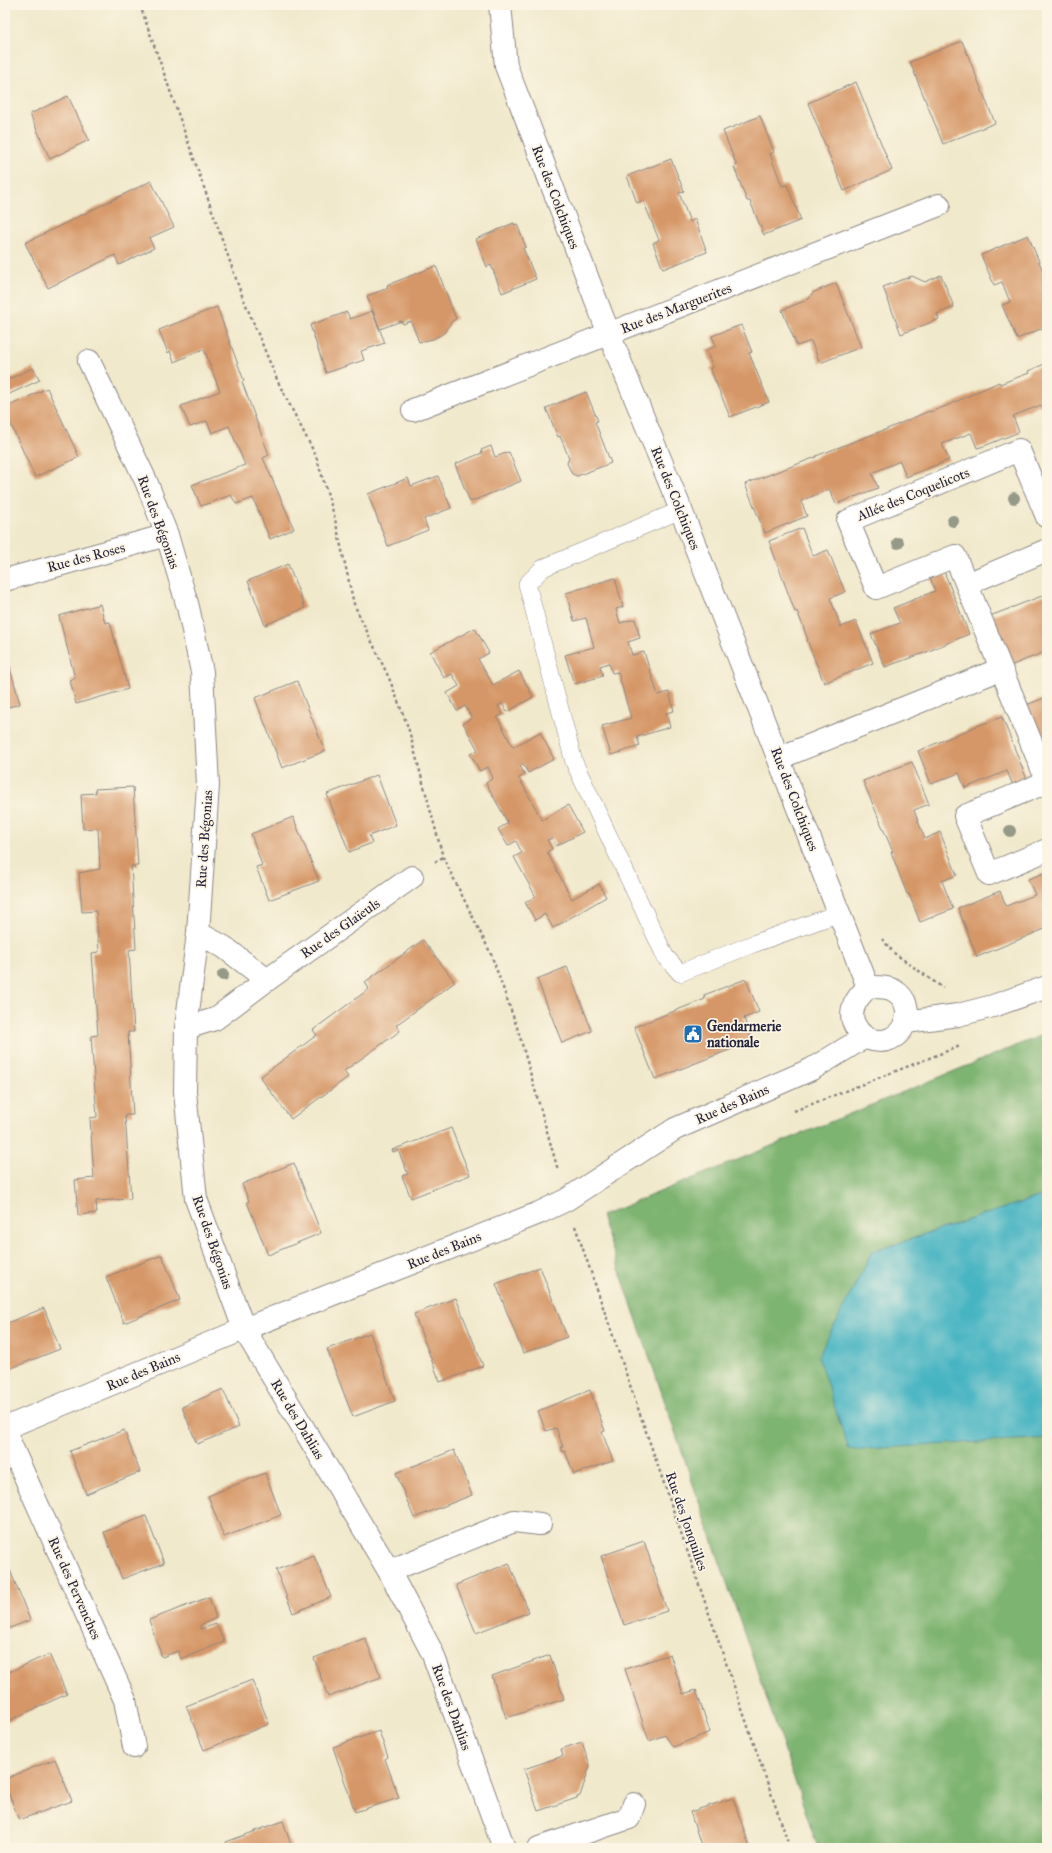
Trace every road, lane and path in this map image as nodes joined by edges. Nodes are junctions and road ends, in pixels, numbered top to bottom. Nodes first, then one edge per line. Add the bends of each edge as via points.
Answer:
1 (140, 5) edge
2 (500, 5) edge
3 (939, 205) dead end
4 (609, 334) junction
5 (89, 361) dead end
6 (413, 410) dead end
7 (681, 510) junction
8 (1047, 517) edge
9 (167, 535) junction
10 (1047, 550) edge
11 (5, 580) edge
12 (967, 584) junction
13 (1001, 669) junction
14 (779, 758) junction
15 (1047, 782) edge
16 (1047, 850) edge
17 (412, 877) dead end
18 (840, 913) junction
19 (198, 933) junction
20 (267, 980) junction
21 (868, 987) junction
22 (1047, 987) edge
23 (906, 1022) junction
24 (186, 1028) junction
25 (865, 1037) junction
26 (566, 1200) junction
27 (244, 1329) junction
28 (5, 1428) edge
29 (5, 1432) edge
30 (540, 1524) dead end
31 (389, 1571) junction
32 (134, 1747) dead end
33 (634, 1804) dead end
34 (504, 1848) edge
35 (539, 1848) edge
36 (790, 1848) edge

1 - 26 path, Rue des Jonquilles via 241,294 278,382 316,456 334,515 354,604 389,678 408,727 443,857 491,954 518,1030
2 - 4 street, Rue des Colchiques via 506,66
3 - 4 street, Rue des Marguerites
4 - 6 street, Rue des Marguerites
4 - 7 street, Rue des Colchiques
5 - 9 street, Rue des Bégonias via 146,481
7 - 14 street, Rue des Colchiques
7 - 18 lane via 543,568 527,584 574,762 665,956 680,973
8 - 12 street, Allée des Coquelicots via 1019,450 848,521 876,588 955,556
9 - 11 street, Rue des Roses
9 - 19 street, Rue des Bégonias via 188,607 202,672 208,785
10 - 12 street
12 - 13 street, Allée des Coquelicots
13 - 14 street
13 - 15 street, Allée des Coquelicots
14 - 18 street, Rue des Colchiques
15 - 16 street, Allée des Coquelicots via 965,816 989,874
17 - 20 street, Rue des Glaïeuls
18 - 21 street, Rue des Colchiques
19 - 20 street via 224,947
19 - 24 street, Rue des Bégonias
20 - 24 street, Rue des Glaïeuls via 215,1019
21 - 23 street via 893,990 905,1003
21 - 25 street via 858,997 852,1018 855,1027
22 - 23 street via 958,1015
23 - 25 street via 898,1034 885,1041
24 - 27 street, Rue des Bégonias via 185,1092 196,1199
25 - 26 street, Rue des Bains via 812,1069 675,1129
26 - 27 street, Rue des Bains via 539,1213
26 - 36 path, Rue des Jonquilles
27 - 28 street, Rue des Bains
27 - 31 street, Rue des Dahlias
29 - 32 street, Rue des Pervenches via 124,1700
30 - 31 street via 514,1521
31 - 34 street, Rue des Dahlias via 432,1652
33 - 35 street via 629,1818

